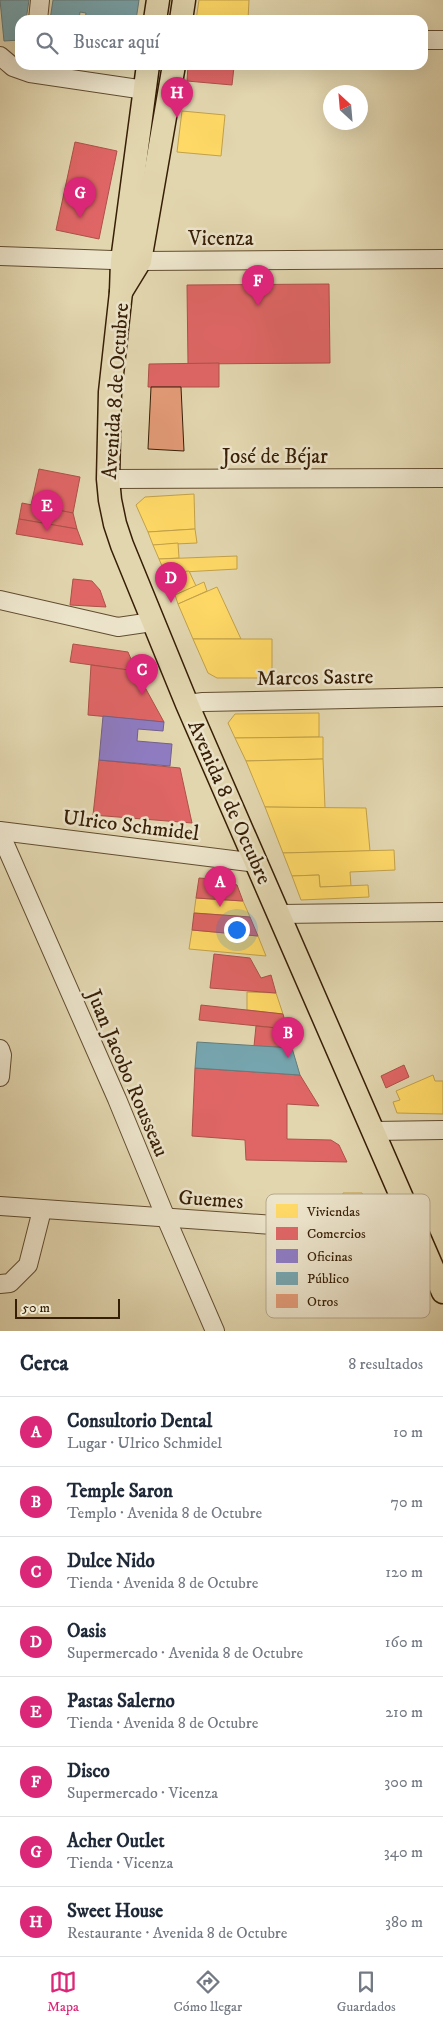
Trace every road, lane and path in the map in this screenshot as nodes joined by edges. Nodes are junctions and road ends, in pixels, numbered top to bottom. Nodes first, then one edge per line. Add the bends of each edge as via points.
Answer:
1 (40, 0) edge
2 (158, 0) edge
3 (184, 0) edge
4 (38, 15) edge
5 (156, 15) edge
6 (182, 15) edge
7 (428, 40) edge
8 (443, 40) edge
9 (0, 56) edge
10 (15, 67) edge
11 (36, 70) edge
12 (148, 70) edge
13 (173, 70) edge
14 (145, 90) junction
15 (0, 256) edge
16 (443, 259) edge
17 (131, 261) junction
18 (443, 478) edge
19 (108, 479) junction
20 (0, 600) edge
21 (152, 622) junction
22 (443, 697) edge
23 (187, 704) junction
24 (0, 832) edge
25 (257, 863) junction
26 (443, 912) edge
27 (280, 914) junction
28 (0, 1049) edge
29 (0, 1077) edge
30 (443, 1130) edge
31 (373, 1131) junction
32 (400, 1194) edge
33 (0, 1206) edge
34 (42, 1210) junction
35 (166, 1218) junction
36 (266, 1225) edge
37 (430, 1262) edge
38 (0, 1284) edge
39 (443, 1292) edge
40 (215, 1331) edge

1 - 4 street
2 - 5 main road
3 - 6 main road
7 - 8 street
9 - 10 street
11 - 14 street
12 - 14 main road, Avenida 8 de Octubre
13 - 17 main road, Avenida 8 de Octubre
14 - 17 main road, Avenida 8 de Octubre
15 - 17 street, Vicenza
16 - 17 street, Vicenza
17 - 19 main road, Avenida 8 de Octubre via 121,292 110,392
18 - 19 street, José de Béjar
19 - 21 main road, Avenida 8 de Octubre via 115,524
20 - 21 street via 118,627
21 - 23 main road, Avenida 8 de Octubre
22 - 23 street, Marcos Sastre
23 - 25 main road, Avenida 8 de Octubre
24 - 25 street, Ulrico Schmidel
24 - 35 street, Juan Jacobo Rousseau
25 - 27 main road, Avenida 8 de Octubre
26 - 27 street
27 - 31 main road, Avenida 8 de Octubre
28 - 29 street
30 - 31 street
31 - 32 main road, Avenida 8 de Octubre
33 - 34 street, Guemes
34 - 35 street, Guemes
34 - 38 street via 28,1265 10,1283
35 - 36 street, Guemes
35 - 40 street, Juan Jacobo Rousseau
37 - 39 main road, Avenida 8 de Octubre

